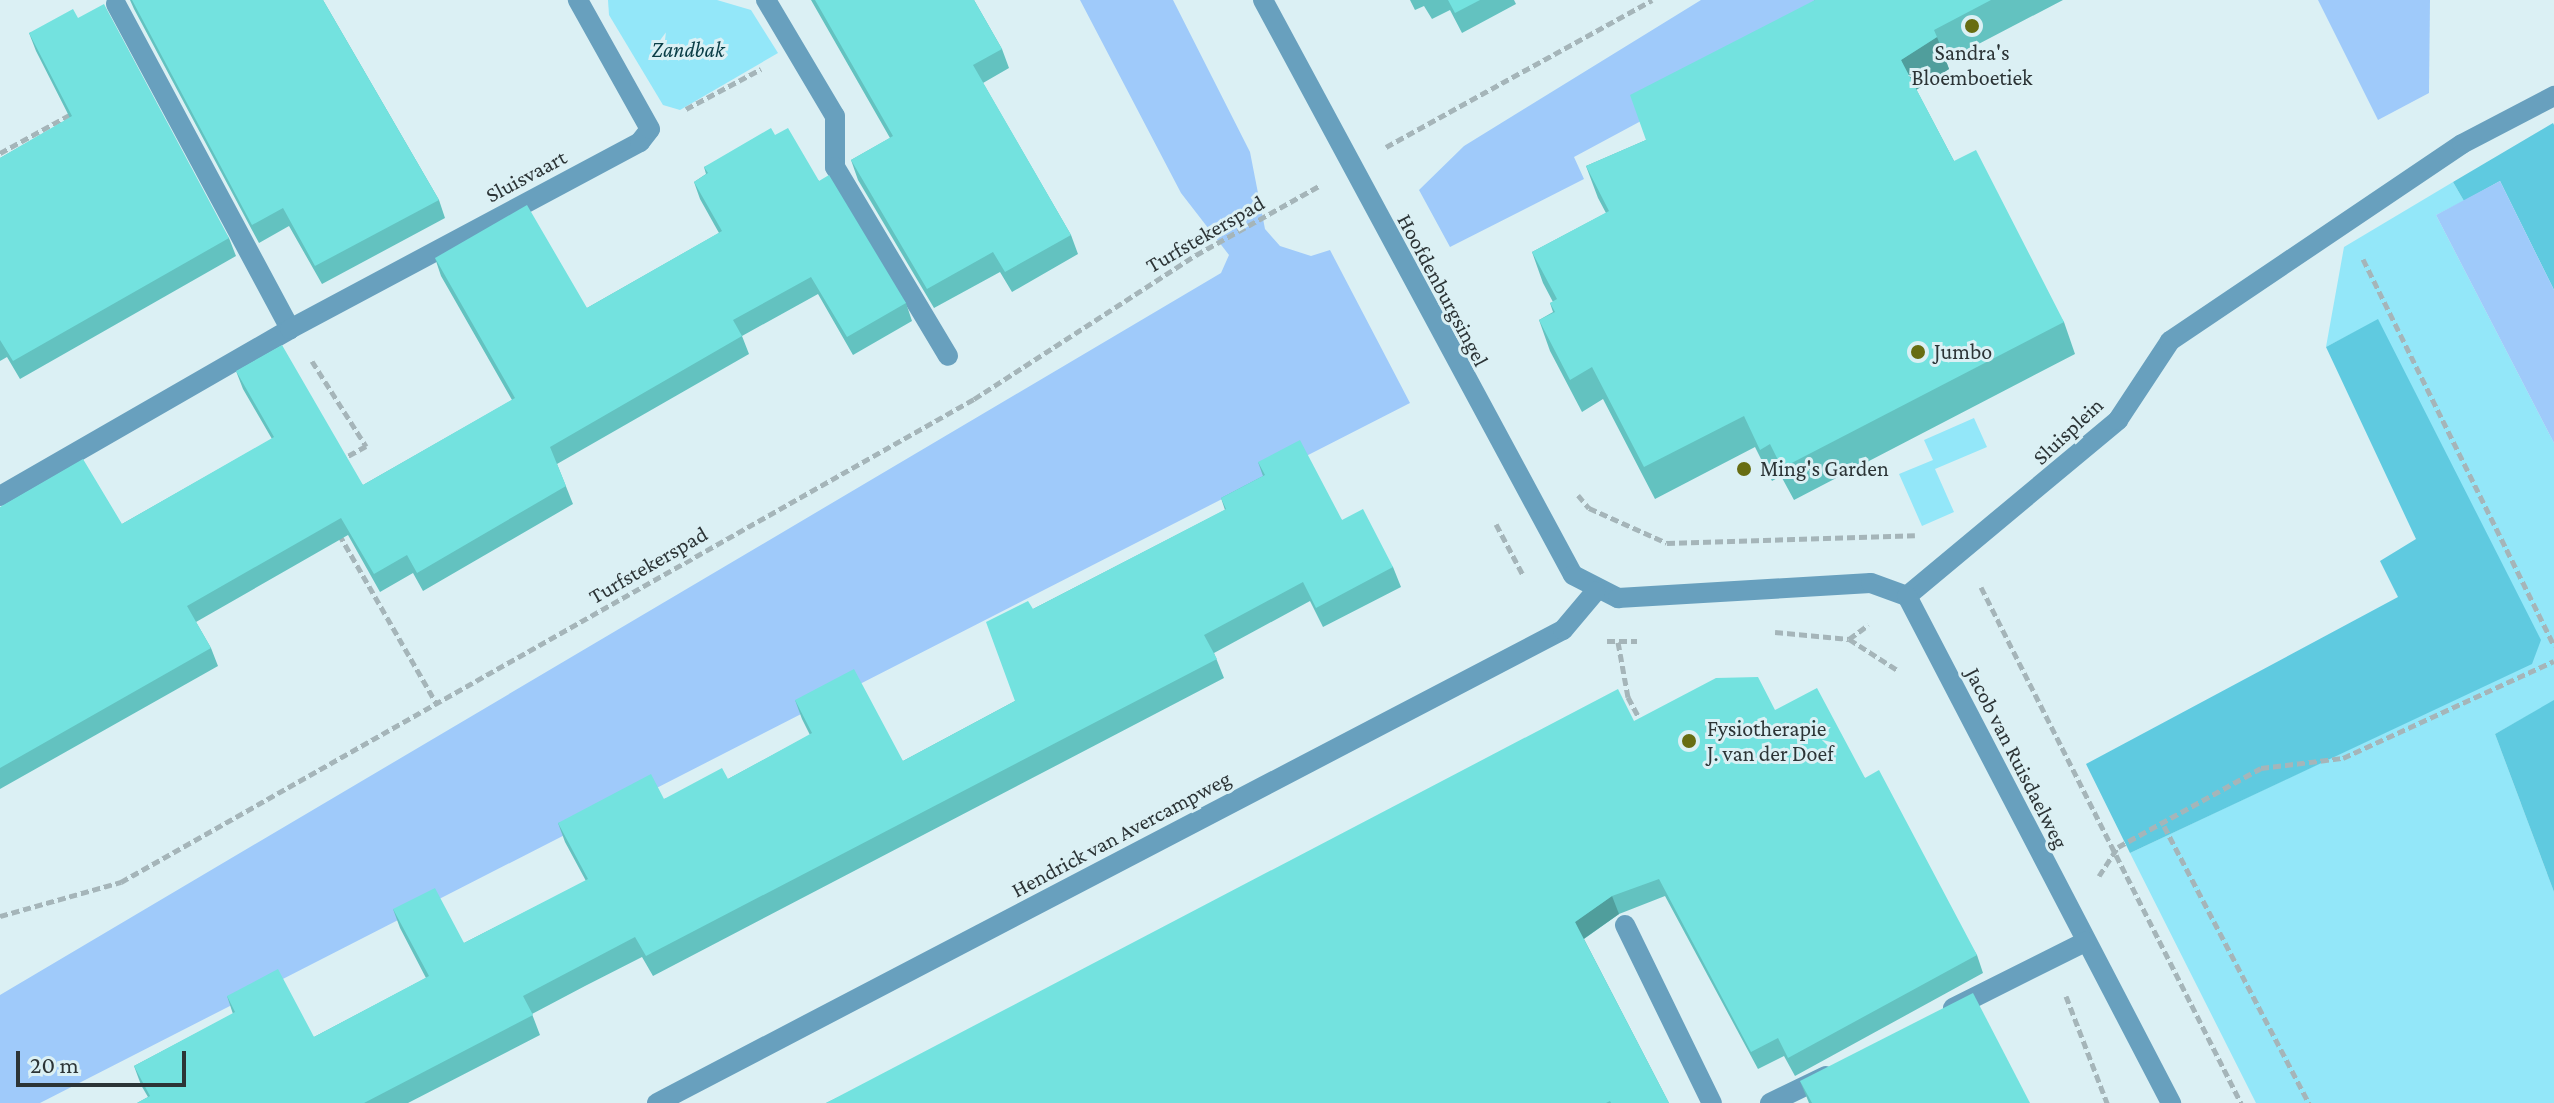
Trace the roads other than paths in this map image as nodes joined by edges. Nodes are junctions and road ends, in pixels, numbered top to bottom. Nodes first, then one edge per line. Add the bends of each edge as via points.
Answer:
1 (578, 0) edge
2 (766, 0) edge
3 (1263, 0) edge
4 (116, 4) dead end
5 (2554, 96) edge
6 (290, 329) junction
7 (948, 356) dead end
8 (0, 496) edge
9 (1595, 592) junction
10 (1907, 596) junction
11 (1625, 925) dead end
12 (2085, 942) junction
13 (1930, 1021) edge
14 (1849, 1064) edge
15 (657, 1103) edge
16 (1712, 1103) edge
17 (1770, 1103) edge
18 (2171, 1103) edge

1 - 6 street, Sluisvaart via 650,129 640,142
2 - 7 street via 835,116 835,167
3 - 9 street, Hoofdenburgsingel via 1529,503 1573,575
4 - 6 street
5 - 10 street, Sluisplein via 2462,144 2170,341 2118,420
6 - 8 street, Sluisvaart
9 - 10 street via 1618,598 1871,583
9 - 15 street, Hendrick van Avercampweg via 1563,630
10 - 12 street, Jacob van Ruisdaelweg
11 - 16 street
12 - 13 street
12 - 18 street, Jacob van Ruisdaelweg
14 - 17 street

